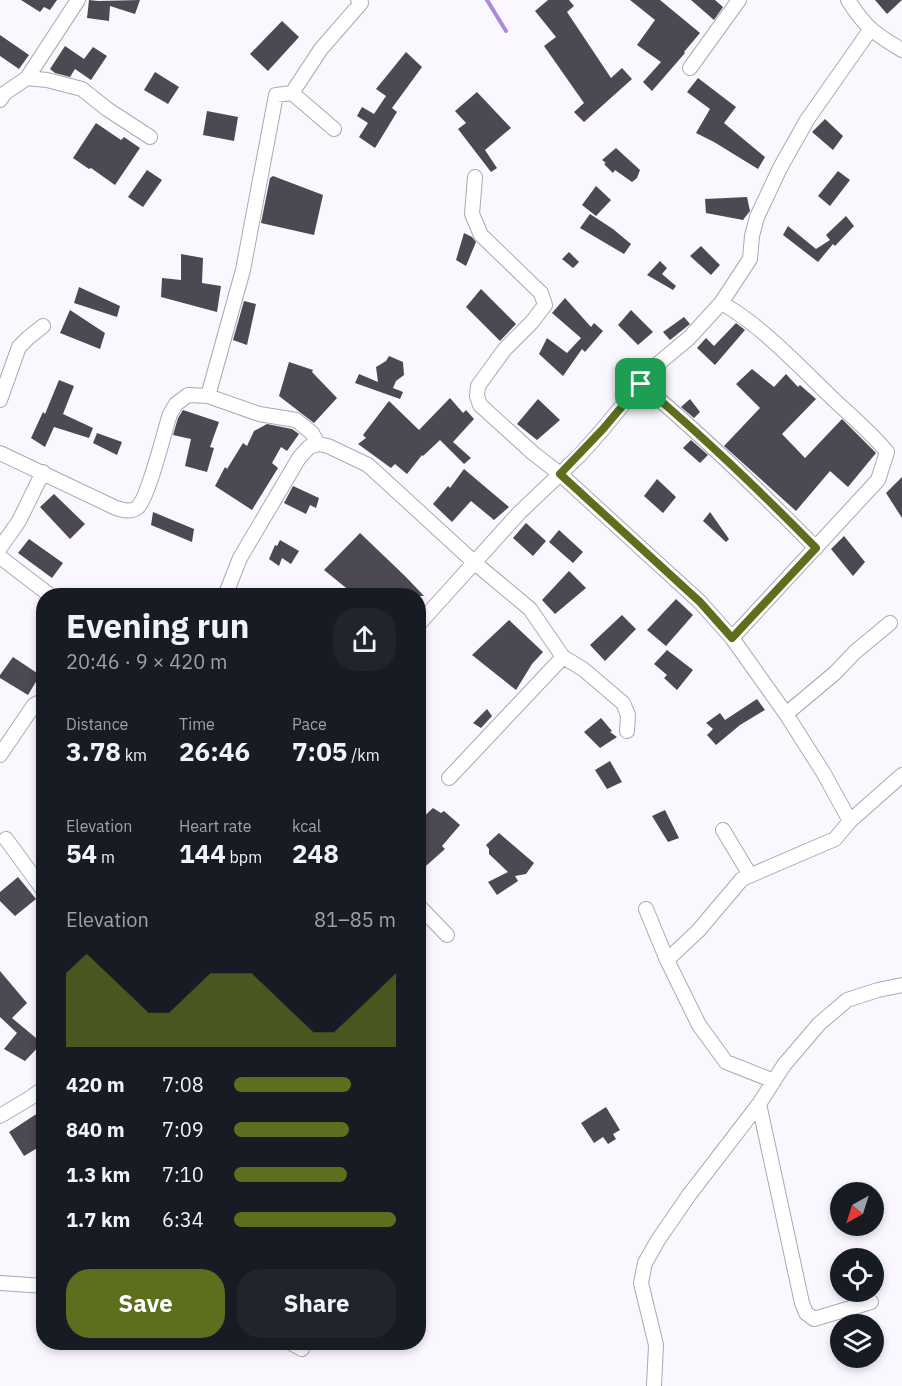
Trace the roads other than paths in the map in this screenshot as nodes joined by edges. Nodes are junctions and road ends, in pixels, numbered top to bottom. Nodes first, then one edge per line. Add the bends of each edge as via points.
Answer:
1 (358, 0) edge
2 (739, 0) edge
3 (848, 0) edge
4 (75, 4) edge
5 (870, 30) junction
6 (902, 50) edge
7 (690, 69) dead end
8 (27, 78) junction
9 (292, 93) junction
10 (0, 100) edge
11 (334, 129) dead end
12 (150, 137) dead end
13 (475, 177) dead end
14 (721, 303) junction
15 (43, 326) dead end
16 (641, 384) junction
17 (208, 396) junction
18 (0, 400) edge
19 (318, 444) junction
20 (0, 453) edge
21 (43, 472) junction
22 (560, 474) junction
23 (0, 548) edge
24 (816, 548) junction
25 (0, 557) edge
26 (475, 563) junction
27 (41, 588) edge
28 (228, 588) edge
29 (426, 616) edge
30 (890, 623) dead end
31 (732, 638) junction
32 (563, 657) junction
33 (36, 704) edge
34 (786, 714) junction
35 (627, 731) dead end
36 (0, 755) edge
37 (902, 775) edge
38 (450, 778) dead end
39 (850, 821) junction
40 (723, 830) dead end
41 (6, 839) dead end
42 (750, 875) junction
43 (36, 880) edge
44 (646, 909) dead end
45 (426, 913) edge
46 (447, 935) dead end
47 (667, 960) junction
48 (902, 985) edge
49 (774, 1081) junction
50 (36, 1094) edge
51 (759, 1104) junction
52 (0, 1116) edge
53 (0, 1283) edge
54 (36, 1285) edge
55 (872, 1302) dead end
56 (654, 1386) edge

1 - 9 street via 361,3 321,49
2 - 7 street
3 - 5 street
4 - 8 street
5 - 6 street
5 - 14 street via 807,120 780,168 757,217 750,259
8 - 10 street
8 - 12 street via 82,89
9 - 11 street
9 - 17 street via 276,95 243,270
13 - 22 street via 472,214 481,235 541,293 545,305 505,349 478,386 477,396 480,405
14 - 16 street
14 - 24 street via 782,351 887,452 878,480
15 - 18 street via 19,347
16 - 22 street
16 - 24 street via 750,480
17 - 19 street via 259,414 296,420 312,433
17 - 21 street via 188,395 176,404 146,491 138,507 128,512
19 - 26 street via 368,465
19 - 28 street via 299,458 260,521
20 - 21 street
21 - 23 street via 19,521
22 - 26 street
22 - 31 street via 700,602
24 - 31 street
25 - 27 street
26 - 29 street
26 - 32 street via 530,609
30 - 34 street
31 - 34 street
32 - 35 street via 623,703 628,715
32 - 38 street
33 - 36 street
34 - 39 street
37 - 39 street
39 - 42 street via 835,839
40 - 42 street
41 - 43 street
42 - 47 street
44 - 47 street
45 - 46 street
47 - 49 street via 699,1025 726,1062
48 - 49 street via 847,1000 819,1024
49 - 51 street
50 - 52 street
51 - 55 street via 806,1313 814,1319
51 - 56 street via 689,1195 645,1263 641,1283 656,1345
53 - 54 street

